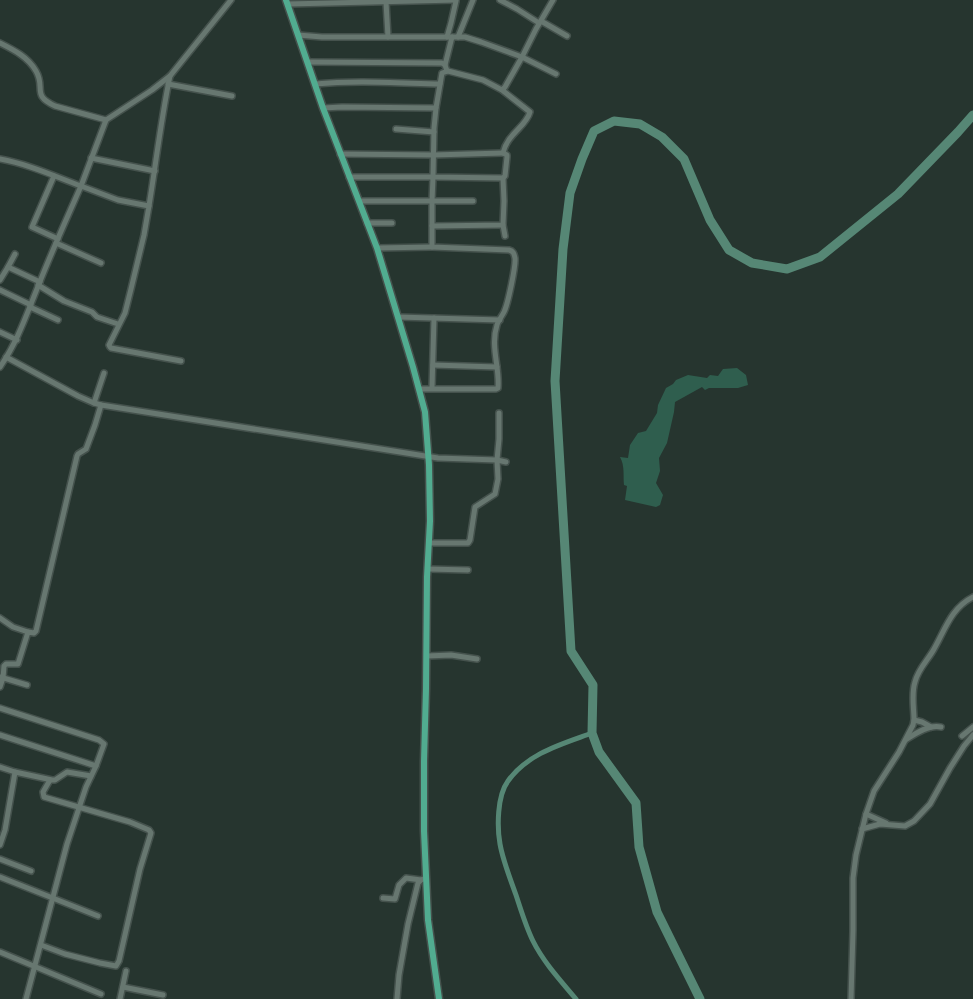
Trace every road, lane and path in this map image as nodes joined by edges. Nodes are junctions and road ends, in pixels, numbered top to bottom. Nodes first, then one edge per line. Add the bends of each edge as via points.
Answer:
1 (231, 0) edge
2 (456, 0) edge
3 (473, 0) edge
4 (500, 0) edge
5 (553, 0) edge
6 (348, 1) edge
7 (385, 1) edge
8 (287, 2) edge
9 (540, 22) junction
10 (298, 35) junction
11 (567, 36) dead end
12 (388, 37) junction
13 (452, 37) junction
14 (0, 43) edge
15 (522, 57) junction
16 (308, 62) junction
17 (445, 65) junction
18 (446, 72) junction
19 (556, 74) dead end
20 (170, 76) junction
21 (168, 84) junction
22 (315, 84) junction
23 (440, 84) junction
24 (502, 90) junction
25 (232, 96) dead end
26 (323, 108) junction
27 (436, 108) junction
28 (106, 120) junction
29 (396, 129) dead end
30 (434, 132) junction
31 (503, 153) junction
32 (340, 154) junction
33 (433, 155) junction
34 (91, 158) junction
35 (0, 159) edge
36 (155, 172) junction
37 (54, 176) junction
38 (349, 177) junction
39 (433, 177) junction
40 (503, 178) junction
41 (81, 186) junction
42 (359, 201) junction
43 (432, 201) junction
44 (473, 201) dead end
45 (149, 206) junction
46 (367, 223) junction
47 (392, 223) dead end
48 (503, 224) junction
49 (432, 226) junction
50 (505, 236) dead end
51 (57, 241) junction
52 (432, 247) junction
53 (377, 248) junction
54 (15, 254) dead end
55 (100, 263) dead end
56 (8, 267) junction
57 (0, 280) edge
58 (39, 284) junction
59 (0, 290) edge
60 (31, 306) junction
61 (398, 317) junction
62 (434, 318) junction
63 (58, 320) dead end
64 (500, 320) junction
65 (118, 324) junction
66 (0, 332) edge
67 (16, 340) junction
68 (6, 357) junction
69 (181, 361) dead end
70 (433, 365) junction
71 (0, 366) edge
72 (496, 367) junction
73 (104, 373) dead end
74 (432, 388) junction
75 (419, 389) junction
76 (94, 403) junction
77 (101, 405) junction
78 (499, 413) dead end
79 (428, 456) junction
80 (497, 460) junction
81 (506, 462) dead end
82 (429, 543) junction
83 (428, 569) junction
84 (468, 570) dead end
85 (973, 598) edge
86 (0, 618) edge
87 (28, 634) junction
88 (427, 656) junction
89 (477, 660) dead end
90 (2, 677) edge
91 (27, 685) dead end
92 (0, 687) edge
93 (0, 708) edge
94 (914, 720) junction
95 (931, 727) junction
96 (941, 727) dead end
97 (973, 727) edge
98 (0, 735) edge
99 (973, 735) edge
100 (962, 736) dead end
101 (905, 741) junction
102 (96, 766) junction
103 (0, 767) edge
104 (15, 772) junction
105 (91, 776) junction
106 (50, 780) junction
107 (80, 807) junction
108 (866, 814) junction
109 (888, 824) junction
110 (862, 829) junction
111 (0, 845) edge
112 (0, 859) edge
113 (32, 871) dead end
114 (0, 878) edge
115 (423, 879) junction
116 (53, 898) junction
117 (383, 898) dead end
118 (98, 916) dead end
119 (41, 945) junction
120 (0, 952) edge
121 (34, 967) junction
122 (126, 971) dead end
123 (123, 987) junction
124 (101, 994) dead end
125 (163, 995) dead end
126 (26, 999) edge
127 (120, 999) edge
128 (397, 999) edge
129 (440, 999) edge
130 (851, 999) edge

1 - 20 street
2 - 7 street
2 - 13 street
3 - 13 street
4 - 9 street
5 - 9 street
6 - 7 street
6 - 8 street
7 - 12 street
8 - 10 main road
9 - 11 street
9 - 15 street
10 - 12 street
10 - 16 main road
12 - 13 street
13 - 15 street via 481,42
13 - 17 street
14 - 28 street via 24,56 32,65 38,73 41,97 48,103
15 - 19 street
15 - 24 street
16 - 17 street
16 - 22 main road
17 - 18 street
18 - 23 street via 441,74
18 - 24 street via 483,80
20 - 21 street
20 - 28 street
21 - 25 street
21 - 36 street
22 - 23 street
22 - 26 main road
23 - 27 street
24 - 31 street via 530,112 507,142
26 - 27 street
26 - 32 main road
27 - 30 street
28 - 34 street
29 - 30 street
30 - 33 street
31 - 33 street
31 - 40 street via 507,157
32 - 33 street
32 - 38 main road
33 - 39 street
34 - 36 street
34 - 41 street
35 - 37 street
36 - 45 street
37 - 41 street
37 - 51 street via 32,227
38 - 39 street
38 - 42 main road
39 - 40 street
39 - 43 street
40 - 48 street
41 - 45 street via 118,200
41 - 51 street
42 - 43 street
42 - 46 main road
43 - 44 street
43 - 49 street
45 - 65 street via 125,313
46 - 47 street
46 - 53 main road
48 - 49 street
48 - 50 street
49 - 52 street
51 - 55 street
51 - 58 street
52 - 53 street
52 - 64 street via 512,251 516,261
53 - 61 main road
54 - 56 street
56 - 57 street
56 - 58 street
58 - 60 street
58 - 65 street via 64,301
59 - 60 street
60 - 63 street
60 - 67 street
61 - 62 street
61 - 75 main road
62 - 64 street
62 - 70 street
64 - 72 street via 494,344
65 - 69 street via 110,348
66 - 67 street
67 - 68 street
68 - 71 street
68 - 76 street
70 - 72 street
70 - 74 street
72 - 74 street via 496,389
73 - 76 street
74 - 75 street
75 - 79 main road via 426,418
76 - 77 street
77 - 79 street
77 - 87 street via 86,450 77,456 36,631
78 - 80 street
79 - 80 street
79 - 82 main road
80 - 81 street
80 - 82 street via 496,494 475,507 469,542
82 - 83 main road
83 - 84 street
83 - 88 main road
85 - 94 street via 962,604 949,619 917,675
86 - 87 street
87 - 90 street via 18,664 5,665
88 - 89 street
88 - 115 main road
90 - 91 street
90 - 92 street
93 - 102 street via 100,740 104,744
94 - 95 street
94 - 101 street
95 - 96 street
95 - 101 street
97 - 100 street
98 - 102 street
99 - 109 street via 930,804 906,826
101 - 108 street via 874,791
102 - 105 street
103 - 104 street
104 - 106 street
104 - 111 street
105 - 106 street via 67,772
105 - 107 street
106 - 107 street via 43,792 44,797
107 - 116 street
107 - 119 street via 130,822 151,833 119,961 116,966 107,965
108 - 109 street
108 - 110 street
109 - 110 street
110 - 130 street via 853,878
112 - 113 street
114 - 116 street
115 - 117 street via 406,878 401,882 395,899
115 - 128 street via 418,883 408,924
115 - 129 main road
116 - 118 street
116 - 119 street
119 - 121 street
120 - 121 street
121 - 124 street
121 - 126 street
122 - 123 street
123 - 125 street
123 - 127 street

